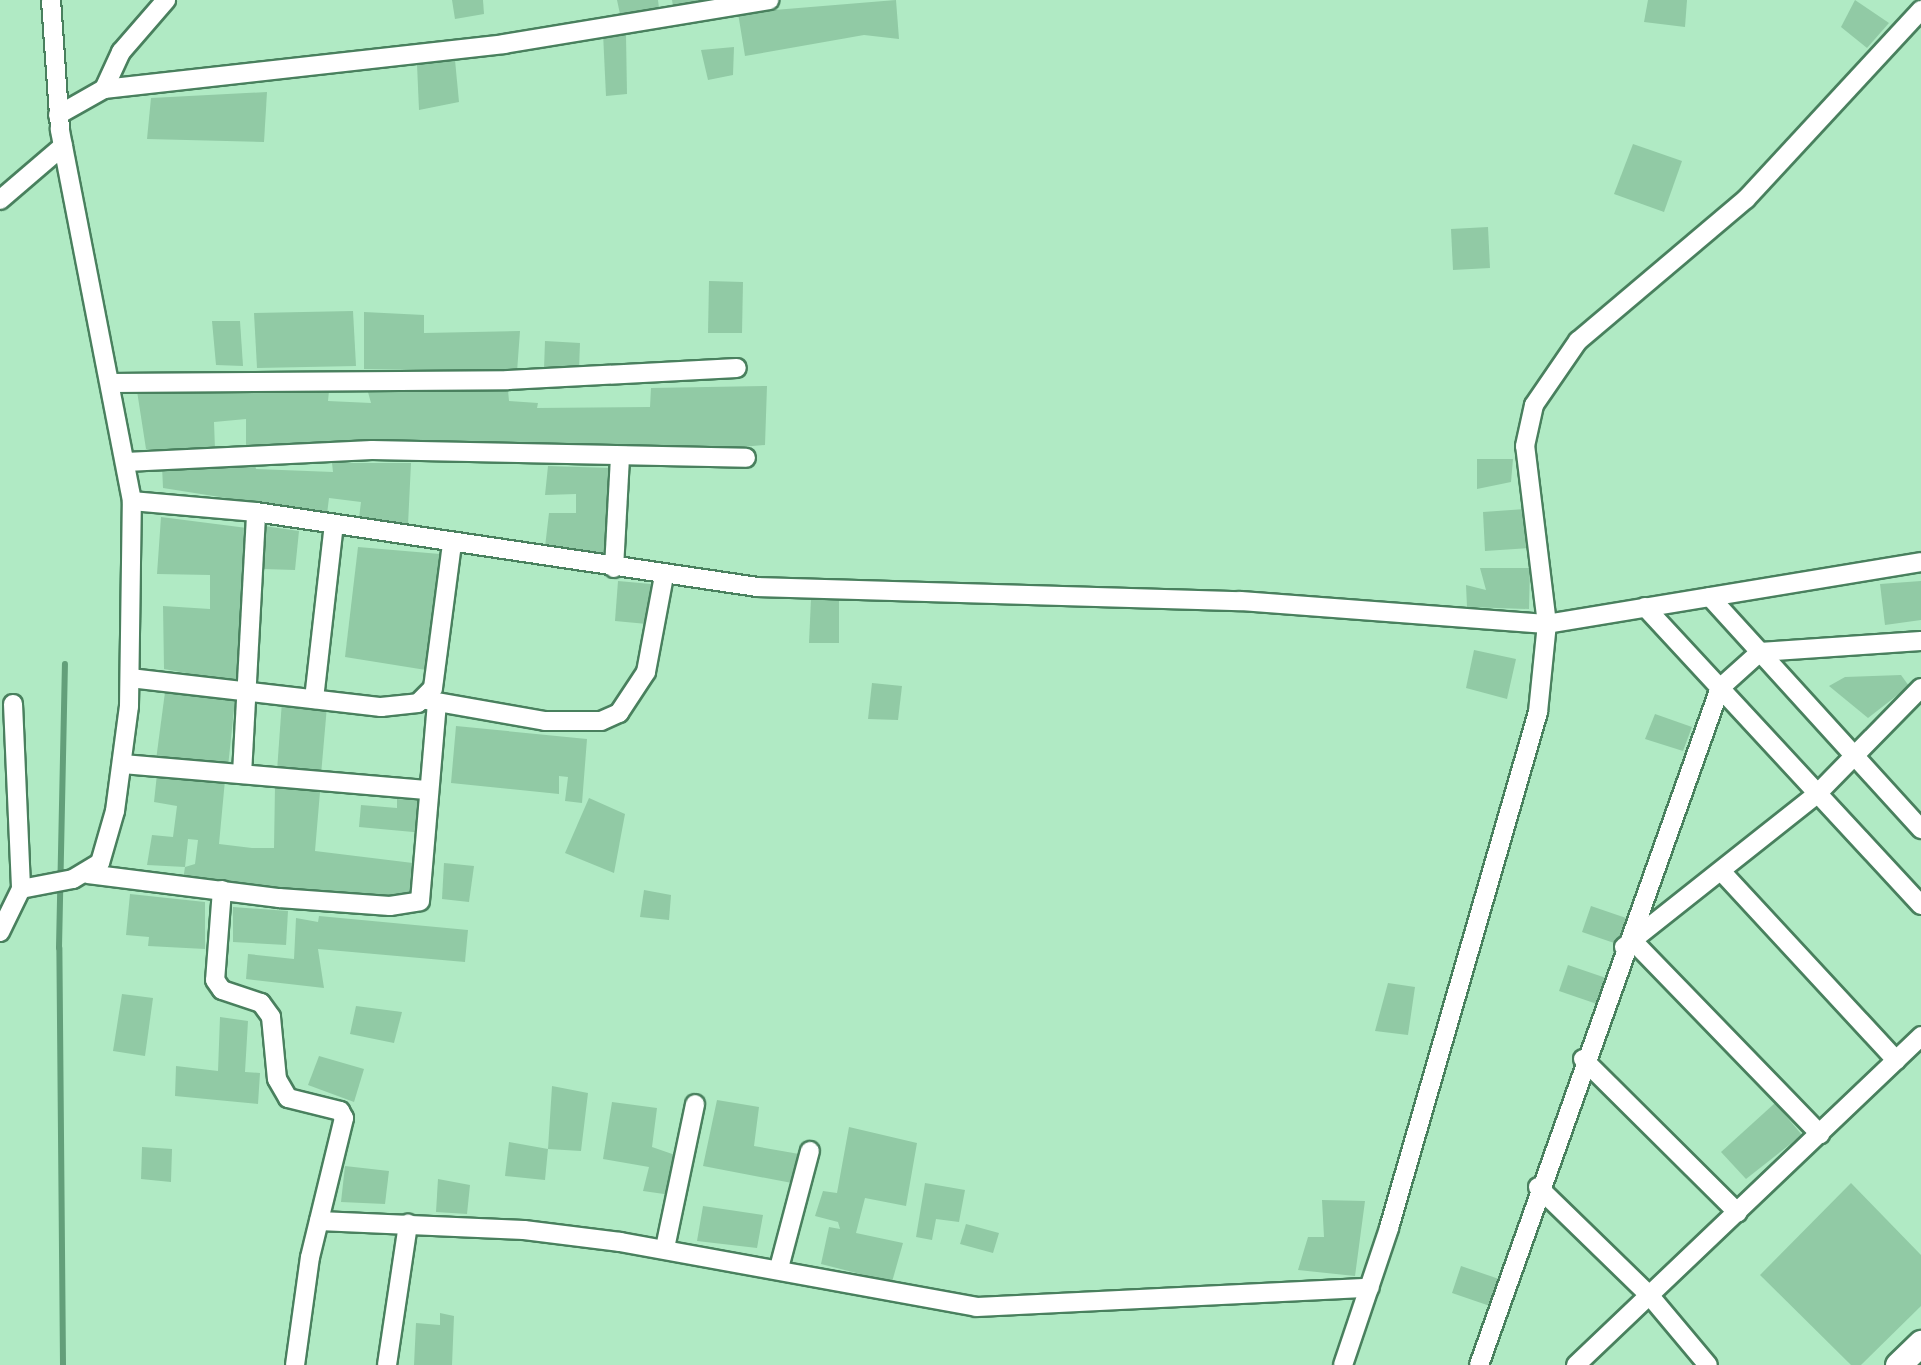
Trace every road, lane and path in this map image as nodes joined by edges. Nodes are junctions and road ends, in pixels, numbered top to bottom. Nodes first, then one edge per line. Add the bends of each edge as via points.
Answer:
1 (51, 0) edge
2 (166, 0) edge
3 (769, 0) edge
4 (1921, 10) edge
5 (104, 89) junction
6 (58, 115) junction
7 (63, 146) junction
8 (0, 200) edge
9 (738, 368) dead end
10 (110, 383) junction
11 (620, 456) junction
12 (746, 458) dead end
13 (126, 462) junction
14 (132, 501) junction
15 (256, 512) junction
16 (334, 524) junction
17 (452, 544) junction
18 (1921, 562) edge
19 (614, 568) junction
20 (664, 576) junction
21 (1710, 597) junction
22 (1645, 607) junction
23 (1547, 624) junction
24 (1921, 641) edge
25 (1760, 652) junction
26 (130, 678) junction
27 (1720, 688) junction
28 (1921, 688) edge
29 (252, 692) junction
30 (314, 699) junction
31 (431, 702) junction
32 (13, 704) dead end
33 (1854, 758) junction
34 (123, 764) junction
35 (242, 774) junction
36 (429, 790) junction
37 (1818, 793) junction
38 (1921, 829) edge
39 (1720, 870) junction
40 (88, 874) junction
41 (21, 889) junction
42 (222, 890) junction
43 (1921, 904) edge
44 (0, 932) edge
45 (1628, 944) junction
46 (1921, 1036) edge
47 (1583, 1059) junction
48 (1896, 1060) junction
49 (695, 1104) dead end
50 (1820, 1134) junction
51 (810, 1150) dead end
52 (1538, 1187) junction
53 (1738, 1213) junction
54 (319, 1221) junction
55 (408, 1224) junction
56 (665, 1248) junction
57 (779, 1268) junction
58 (1370, 1288) junction
59 (1650, 1296) junction
60 (1921, 1343) edge
61 (294, 1365) edge
62 (387, 1365) edge
63 (1343, 1365) edge
64 (1479, 1365) edge
65 (1576, 1365) edge
66 (1708, 1365) edge
67 (1898, 1365) edge

1 - 6 street
2 - 5 street via 121,52
3 - 5 street via 518,42
4 - 23 street via 1746,199 1598,320 1545,385 1525,446
5 - 6 street
6 - 7 street
7 - 8 street
7 - 10 street
9 - 10 street via 492,380
10 - 13 street
11 - 12 street
11 - 13 street via 372,450
11 - 19 street
13 - 14 street
14 - 15 street
14 - 26 street
15 - 16 street
15 - 29 street
16 - 17 street
16 - 30 street
17 - 19 street
17 - 31 street
18 - 21 street
19 - 20 street
20 - 23 street via 757,587 1240,601
20 - 31 street via 646,672 619,713 546,721
21 - 22 street
21 - 25 street
22 - 23 street
22 - 27 street
23 - 58 street via 1538,712
24 - 25 street
25 - 27 street
25 - 33 street
26 - 29 street
26 - 34 street
27 - 37 street
27 - 45 street
28 - 33 street
29 - 30 street
29 - 35 street
30 - 31 street via 381,707
31 - 36 street
32 - 41 street
33 - 37 street
33 - 38 street
34 - 35 street
34 - 40 street via 104,848
35 - 36 street
36 - 42 street via 420,902 390,906
37 - 39 street
37 - 43 street
39 - 45 street
39 - 48 street
40 - 41 street
40 - 42 street
41 - 44 street
42 - 54 street via 215,980 222,990 260,1003 271,1017 277,1079 288,1098 344,1118
45 - 47 street
45 - 50 street
46 - 48 street
47 - 52 street
47 - 53 street
48 - 50 street
49 - 56 street
50 - 53 street
51 - 57 street
52 - 59 street
52 - 64 street
53 - 59 street
54 - 55 street
54 - 61 street
55 - 56 street
55 - 62 street
56 - 57 street
57 - 58 street via 976,1307
58 - 63 street
59 - 65 street
59 - 66 street
60 - 67 main road

